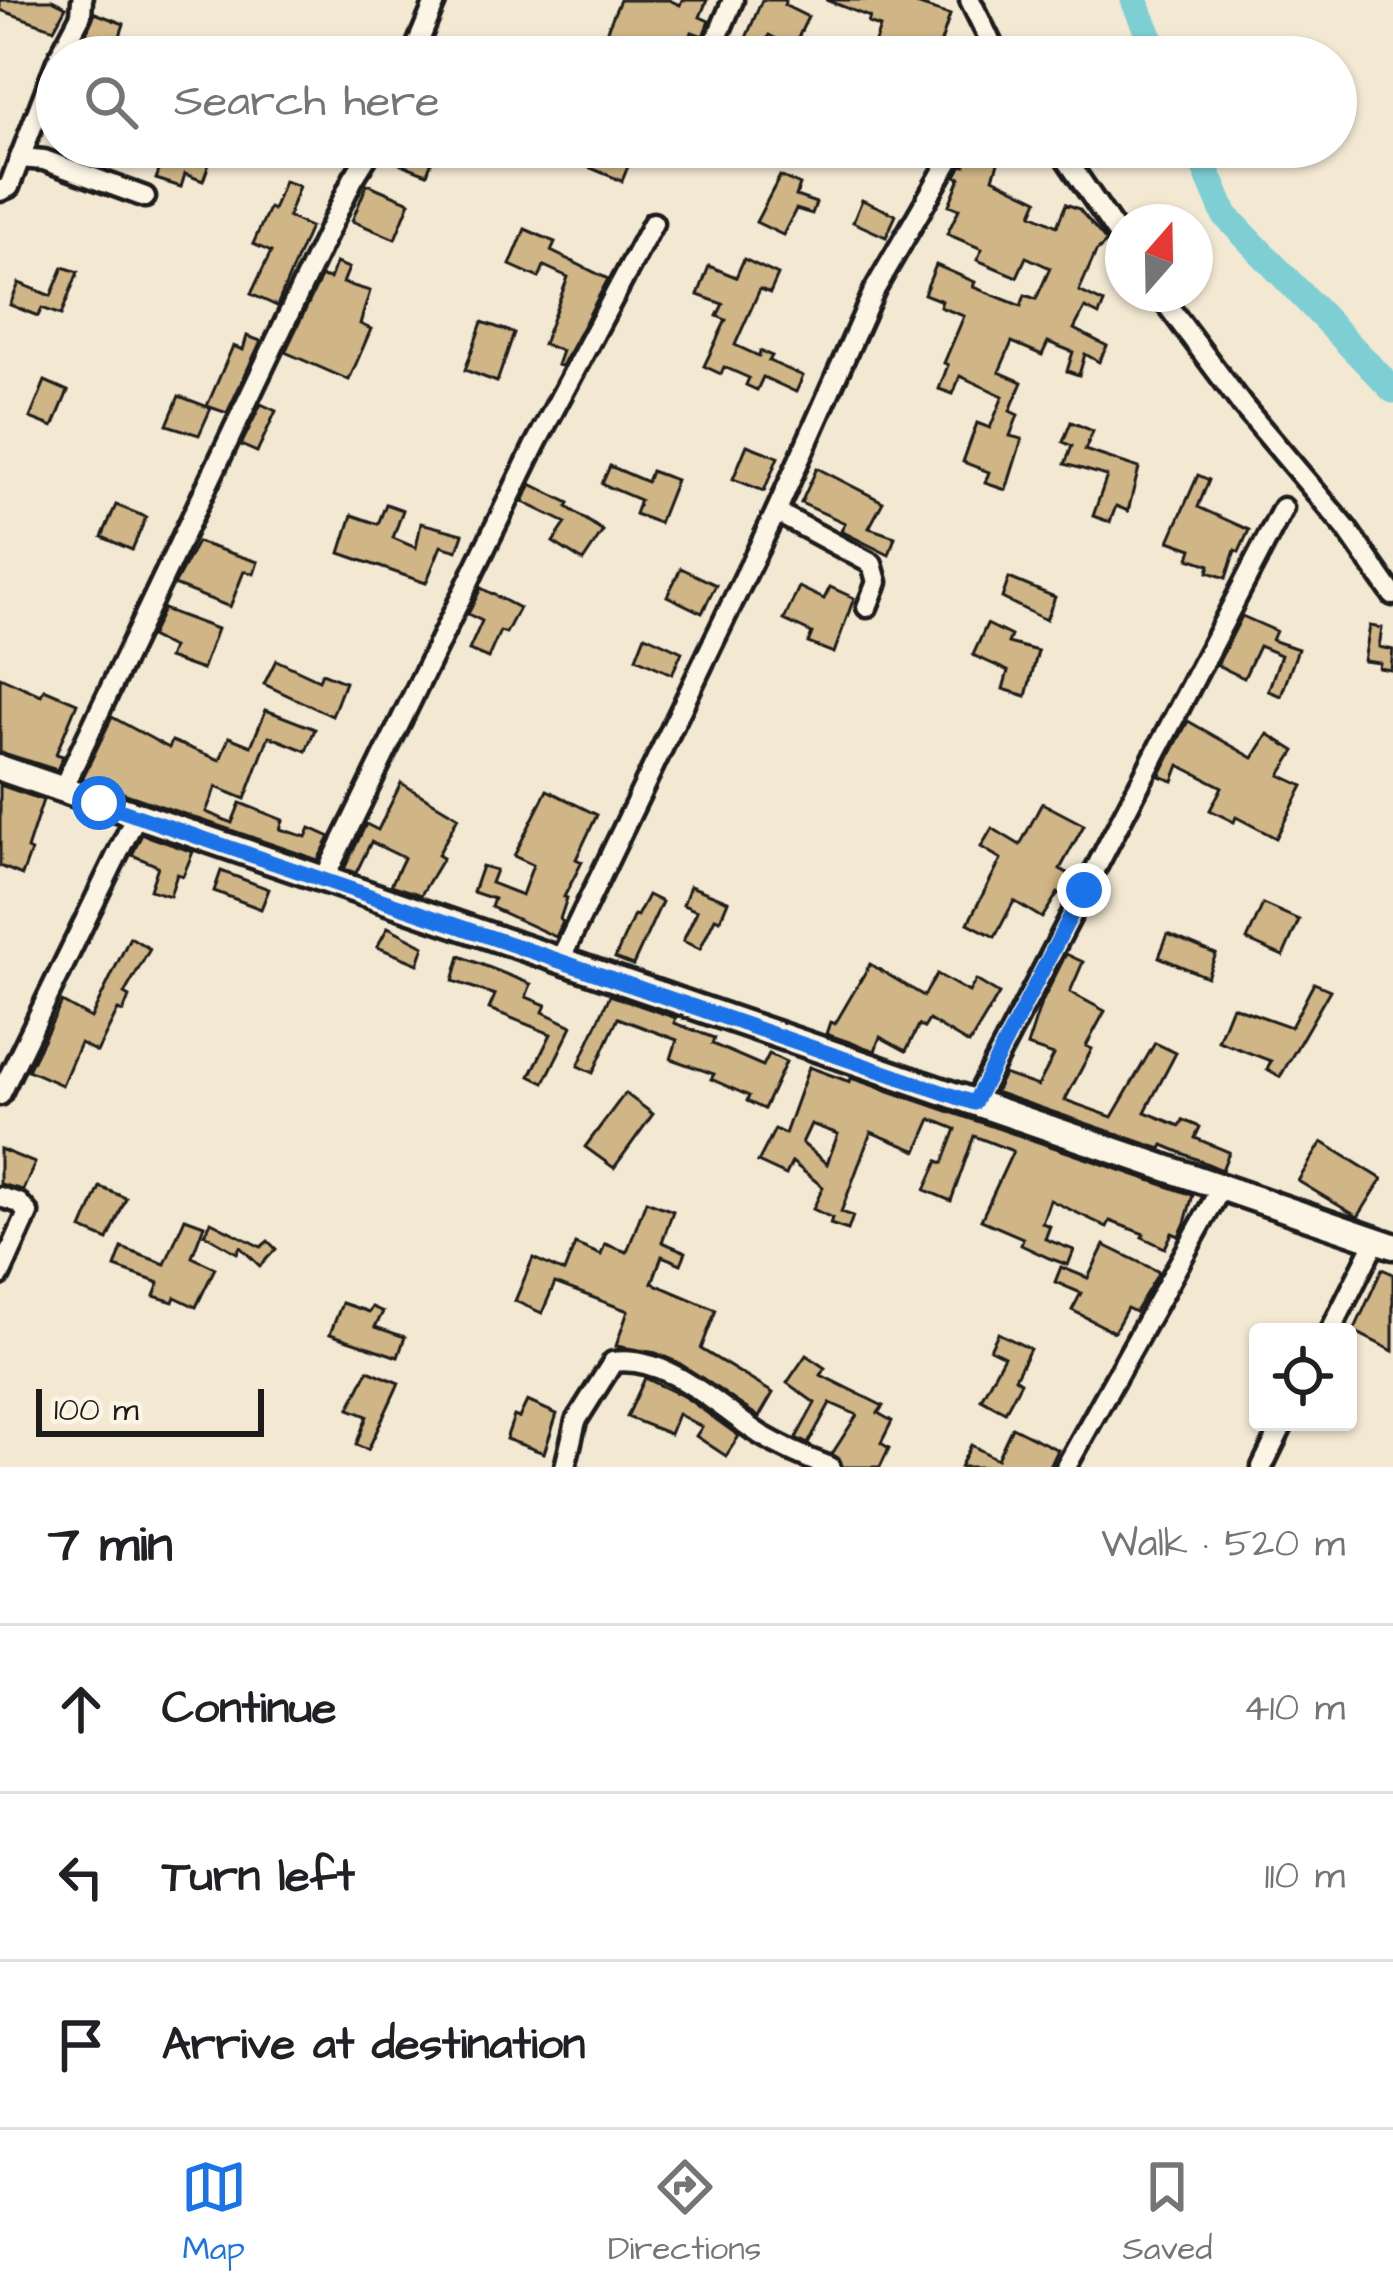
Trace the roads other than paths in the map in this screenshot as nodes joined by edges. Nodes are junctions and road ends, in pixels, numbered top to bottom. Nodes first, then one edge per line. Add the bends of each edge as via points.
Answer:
1 (82, 0) edge
2 (436, 0) edge
3 (733, 0) edge
4 (970, 0) edge
5 (70, 36) edge
6 (421, 36) edge
7 (718, 36) edge
8 (988, 36) edge
9 (36, 116) edge
10 (20, 158) junction
11 (36, 159) edge
12 (66, 168) edge
13 (360, 168) edge
14 (946, 168) edge
15 (1072, 168) edge
16 (0, 191) edge
17 (145, 197) dead end
18 (1105, 216) edge
19 (653, 223) dead end
20 (1172, 312) edge
21 (1283, 508) dead end
22 (776, 512) junction
23 (1393, 595) edge
24 (867, 608) dead end
25 (0, 768) edge
26 (62, 790) junction
27 (136, 816) junction
28 (324, 879) junction
29 (560, 960) junction
30 (0, 1095) edge
31 (974, 1103) junction
32 (1222, 1188) junction
33 (0, 1197) edge
34 (1384, 1243) edge
35 (0, 1275) edge
36 (1335, 1323) edge
37 (1280, 1431) edge
38 (565, 1467) edge
39 (830, 1467) edge
40 (1066, 1467) edge
41 (1262, 1467) edge

1 - 5 street
2 - 6 street
3 - 7 street
4 - 8 street
9 - 10 street
10 - 11 street
10 - 16 street
12 - 17 street
13 - 26 street
14 - 22 street via 875,289
15 - 18 street
19 - 28 street
20 - 23 street
21 - 31 street
22 - 24 street via 872,564 878,582
22 - 29 street
25 - 26 main road
26 - 27 main road
27 - 28 main road
27 - 30 street
28 - 29 main road
29 - 31 main road
31 - 32 main road
32 - 34 main road
32 - 40 street
33 - 35 street via 28,1213
34 - 36 street
37 - 41 street
38 - 39 street via 583,1406 621,1361 664,1370 758,1432

